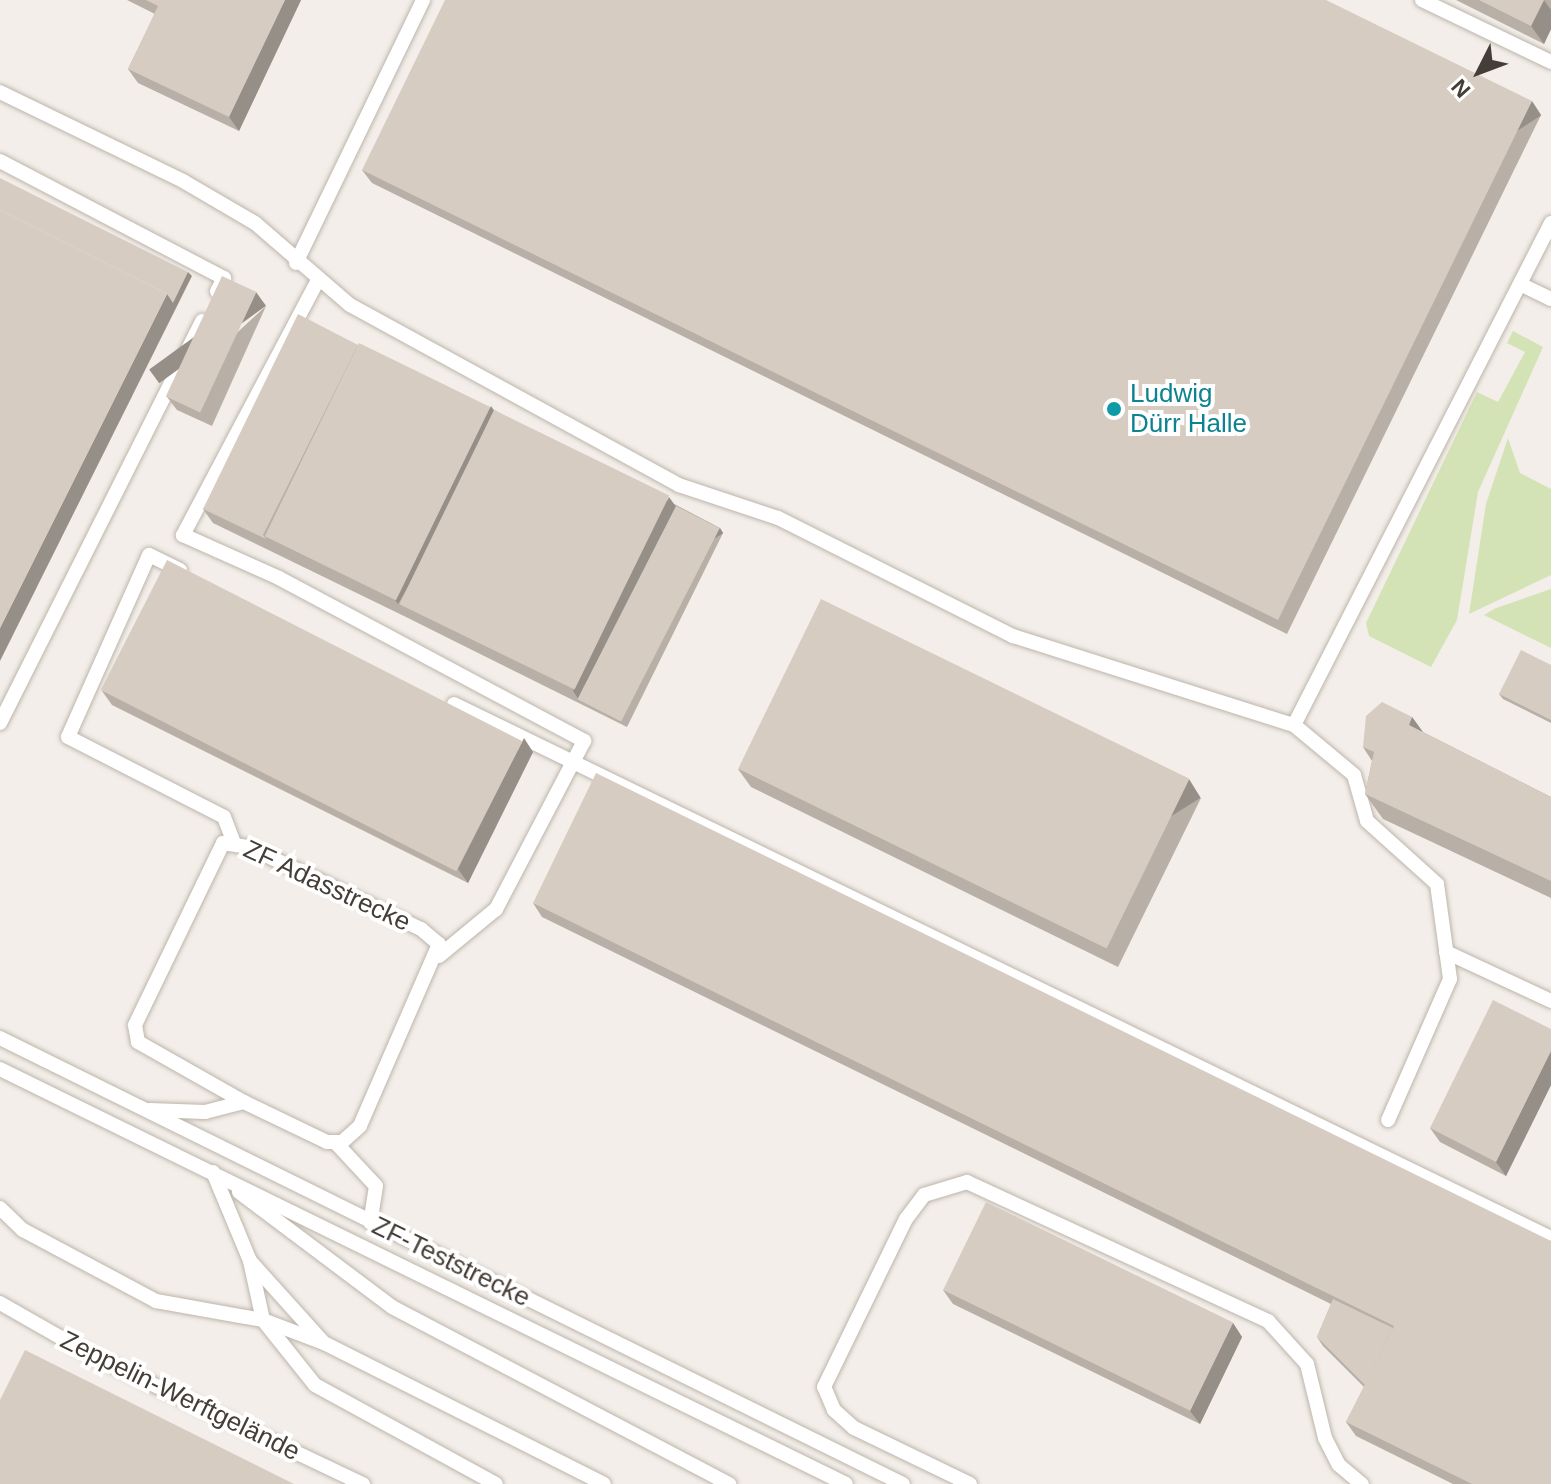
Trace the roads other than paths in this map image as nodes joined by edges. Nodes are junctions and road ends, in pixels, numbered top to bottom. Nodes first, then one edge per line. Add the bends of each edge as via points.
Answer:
1 (423, 0) edge
2 (1422, 0) edge
3 (1551, 62) edge
4 (0, 92) edge
5 (0, 161) edge
6 (1551, 223) edge
7 (296, 263) junction
8 (318, 280) junction
9 (1520, 284) junction
10 (1551, 299) edge
11 (192, 576) edge
12 (432, 693) edge
13 (0, 723) edge
14 (1294, 725) junction
15 (574, 762) junction
16 (234, 843) junction
17 (1446, 952) junction
18 (439, 956) junction
19 (1551, 1001) edge
20 (0, 1038) edge
21 (0, 1069) edge
22 (244, 1102) junction
23 (142, 1110) junction
24 (1388, 1120) dead end
25 (335, 1142) junction
26 (213, 1172) junction
27 (0, 1208) edge
28 (370, 1223) junction
29 (1551, 1238) edge
30 (250, 1261) junction
31 (0, 1303) edge
32 (263, 1320) junction
33 (324, 1343) junction
34 (363, 1484) edge
35 (496, 1484) edge
36 (604, 1484) edge
37 (729, 1484) edge
38 (846, 1484) edge
39 (903, 1484) edge
40 (970, 1484) edge
41 (1362, 1484) edge

1 - 7 lane
2 - 3 lane
4 - 7 lane via 183,181 255,223
5 - 13 lane via 224,278
6 - 9 lane
7 - 8 lane
8 - 14 lane via 470,376 679,485 778,518 1013,636
8 - 15 lane via 183,535 584,741
9 - 10 lane
9 - 14 lane
11 - 16 lane via 149,555 68,737 224,817
12 - 15 lane
14 - 17 lane via 1354,775 1367,821 1437,884
15 - 18 lane via 496,909
15 - 29 lane
16 - 18 lane, ZF Adasstrecke via 421,929 439,944
16 - 22 lane, ZF Adasstrecke via 223,843 213,856 135,1025 138,1042 150,1055
17 - 19 lane
17 - 24 lane via 1450,979
18 - 25 lane via 360,1126
20 - 23 lane, ZF-Teststrecke
21 - 26 lane, ZF-Teststrecke
22 - 23 lane via 205,1112
22 - 25 lane, ZF Adasstrecke
23 - 28 lane, ZF-Teststrecke
25 - 28 lane via 376,1186
26 - 30 lane
26 - 37 lane via 392,1307
26 - 38 lane, ZF-Teststrecke
27 - 32 lane via 23,1230 156,1301
28 - 39 lane, ZF-Teststrecke
30 - 32 lane
30 - 33 lane
31 - 34 lane, Zeppelin-Werftgelände via 93,1356
32 - 33 lane
32 - 35 lane via 316,1386
33 - 36 lane
40 - 41 lane via 854,1428 834,1410 824,1387 906,1219 924,1195 967,1182 1268,1321 1307,1364 1325,1438 1339,1465

